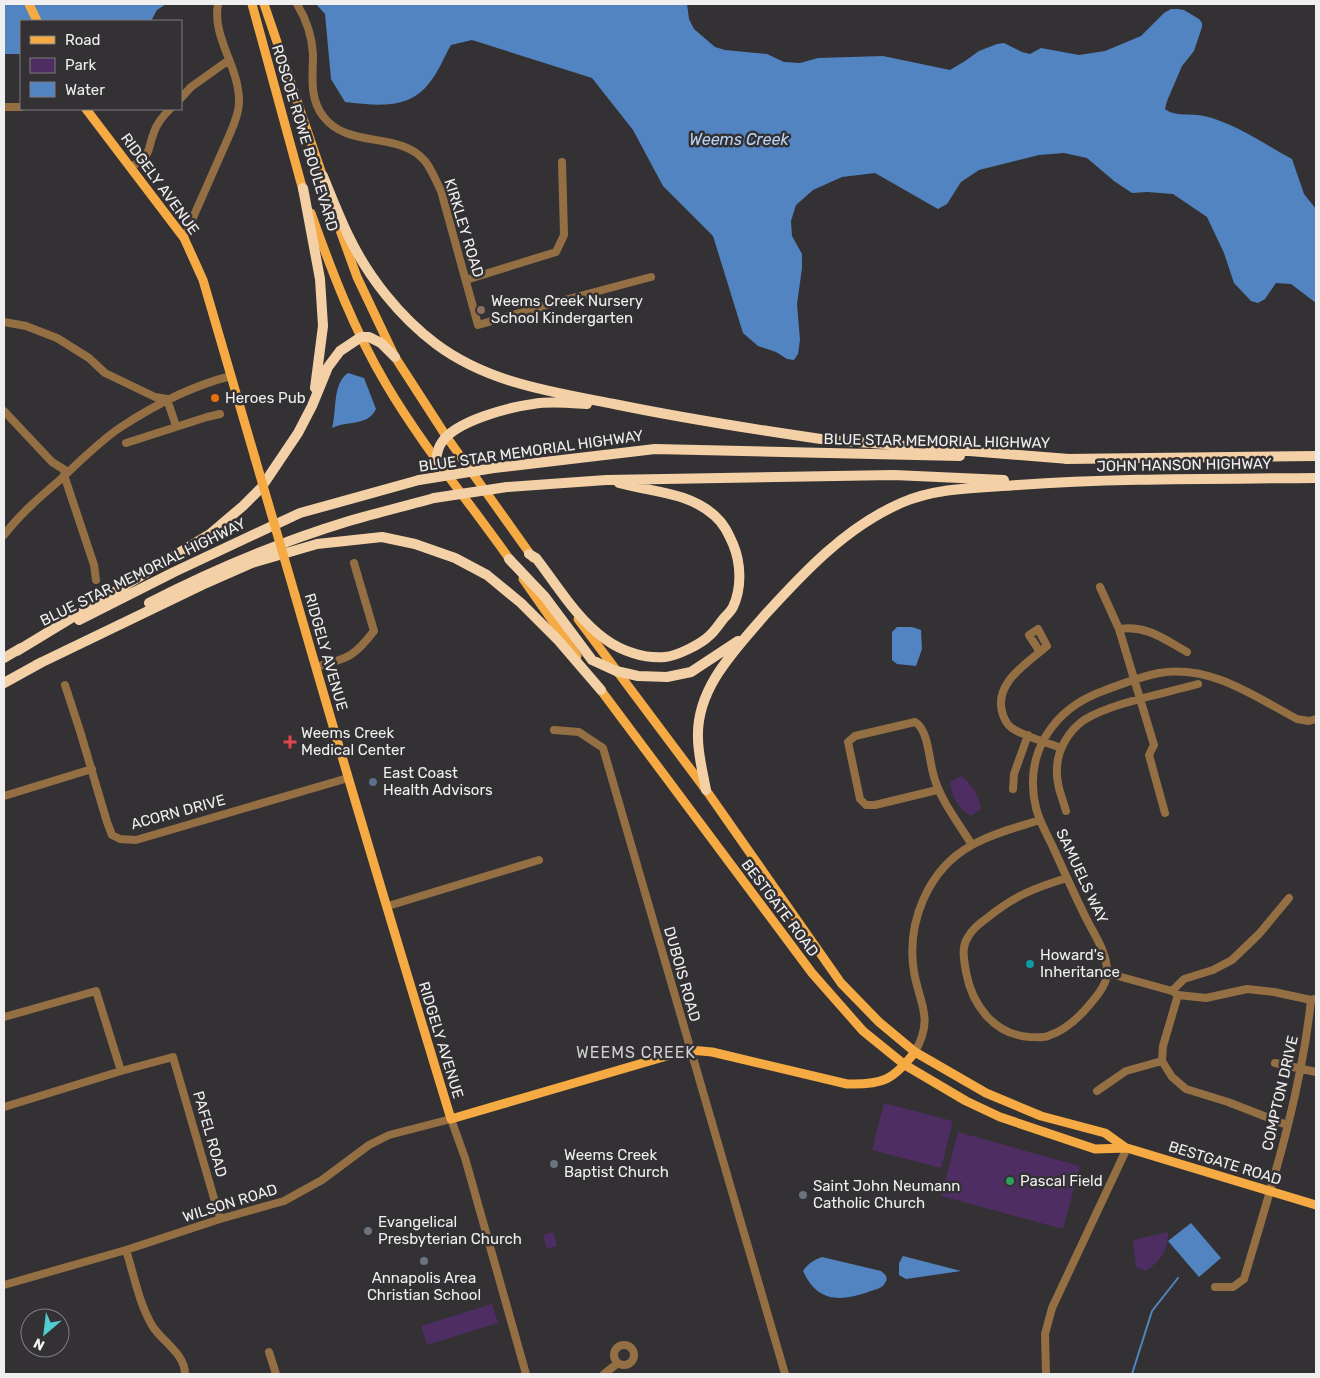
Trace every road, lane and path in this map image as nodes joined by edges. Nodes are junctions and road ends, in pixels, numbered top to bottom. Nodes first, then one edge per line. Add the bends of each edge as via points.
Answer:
1 (29, 4) edge
2 (218, 4) edge
3 (252, 4) edge
4 (264, 4) edge
5 (297, 4) edge
6 (37, 20) edge
7 (229, 60) junction
8 (182, 97) edge
9 (4, 107) edge
10 (20, 107) edge
11 (87, 110) edge
12 (169, 110) edge
13 (562, 162) dead end
14 (131, 167) junction
15 (323, 176) junction
16 (302, 188) junction
17 (184, 238) junction
18 (651, 277) dead end
19 (466, 280) junction
20 (4, 322) edge
21 (360, 337) junction
22 (395, 358) junction
23 (231, 376) junction
24 (167, 399) junction
25 (312, 406) junction
26 (4, 411) edge
27 (650, 411) junction
28 (220, 414) dead end
29 (176, 426) junction
30 (446, 436) junction
31 (126, 443) dead end
32 (1316, 456) edge
33 (1069, 459) junction
34 (436, 460) junction
35 (66, 474) junction
36 (1316, 478) edge
37 (606, 480) junction
38 (1052, 482) junction
39 (4, 535) edge
40 (529, 554) junction
41 (509, 558) junction
42 (354, 562) dead end
43 (96, 580) dead end
44 (1100, 587) dead end
45 (1119, 629) junction
46 (747, 635) junction
47 (17, 651) junction
48 (1040, 652) dead end
49 (1187, 652) dead end
50 (4, 658) edge
51 (36, 665) junction
52 (316, 667) junction
53 (616, 671) junction
54 (1134, 681) junction
55 (4, 683) edge
56 (1198, 684) dead end
57 (65, 685) dead end
58 (601, 690) junction
59 (1141, 700) junction
60 (1316, 719) edge
61 (554, 730) dead end
62 (1028, 735) junction
63 (1043, 741) junction
64 (1061, 748) junction
65 (92, 769) junction
66 (348, 778) junction
67 (1012, 789) dead end
68 (706, 790) junction
69 (938, 790) junction
70 (4, 796) edge
71 (1066, 811) dead end
72 (1165, 813) dead end
73 (1040, 820) junction
74 (972, 845) junction
75 (539, 860) dead end
76 (1067, 878) junction
77 (1288, 898) dead end
78 (388, 906) junction
79 (1107, 973) junction
80 (1175, 993) junction
81 (1314, 999) edge
82 (4, 1017) edge
83 (690, 1050) junction
84 (915, 1052) junction
85 (1162, 1061) junction
86 (1274, 1063) dead end
87 (905, 1065) junction
88 (1300, 1068) junction
89 (121, 1071) junction
90 (1316, 1072) edge
91 (1097, 1091) dead end
92 (4, 1107) edge
93 (451, 1119) junction
94 (1287, 1125) junction
95 (1126, 1148) junction
96 (1270, 1192) junction
97 (1316, 1205) edge
98 (220, 1219) junction
99 (126, 1250) junction
100 (4, 1285) edge
101 (1215, 1287) dead end
102 (269, 1352) dead end
103 (618, 1363) dead end
104 (185, 1374) edge
105 (276, 1374) edge
106 (526, 1374) edge
107 (604, 1374) edge
108 (786, 1374) edge
109 (1046, 1374) edge

1 - 6 main road
2 - 7 street via 216,17
3 - 16 main road, ROSCOE ROWE BOULEVARD
4 - 15 main road, ROSCOE ROWE BOULEVARD
5 - 19 street, KIRKLEY ROAD via 312,42 314,94 319,111 343,133 402,146 424,160 441,191
7 - 8 street
7 - 17 street via 236,76 240,101 234,124
9 - 10 street
11 - 14 main road, RIDGELY AVENUE
12 - 14 street via 154,130 149,153
13 - 19 street via 564,235 556,252
14 - 17 main road, RIDGELY AVENUE
15 - 22 main road, ROSCOE ROWE BOULEVARD via 357,277
15 - 27 highway via 349,237 370,272 397,309 438,346 482,372 504,380
16 - 21 main road, ROSCOE ROWE BOULEVARD
16 - 25 highway via 320,280 323,326
17 - 23 main road, RIDGELY AVENUE via 203,280
18 - 19 street, KIRKLEY ROAD via 478,325
20 - 24 street via 26,326 57,338 89,358 105,373 155,397
21 - 22 highway via 369,337 380,343
21 - 25 highway via 340,351 328,367
21 - 34 main road, ROSCOE ROWE BOULEVARD via 386,384
22 - 30 main road, ROSCOE ROWE BOULEVARD
23 - 24 street via 203,383
23 - 52 main road, RIDGELY AVENUE, bridge
24 - 29 street
24 - 35 street via 120,428
25 - 47 highway via 261,488 210,534
26 - 35 street
27 - 30 highway via 534,403 492,413
27 - 33 highway via 823,439
28 - 29 street
29 - 31 street
30 - 34 highway
30 - 40 main road, ROSCOE ROWE BOULEVARD
32 - 33 highway, JOHN HANSON HIGHWAY
33 - 47 highway, BLUE STAR MEMORIAL HIGHWAY, bridge via 655,449 419,480 300,513
34 - 41 main road, ROSCOE ROWE BOULEVARD
35 - 39 street
35 - 43 street
36 - 38 highway, JOHN HANSON HIGHWAY
37 - 38 highway, BLUE STAR MEMORIAL HIGHWAY via 894,476
37 - 40 highway via 666,492 696,502 727,529 737,553 739,590 733,608 708,637 666,657 642,656 619,647 586,621 536,558
37 - 51 highway, BLUE STAR MEMORIAL HIGHWAY, bridge via 507,487 434,498 348,521 190,582
38 - 46 highway via 942,490 902,502 867,520 836,543
40 - 53 main road, BESTGATE ROAD
41 - 53 highway via 545,597 592,660
41 - 58 main road, BESTGATE ROAD
42 - 52 street via 374,631 348,658
44 - 45 street
45 - 49 street via 1147,630
45 - 54 street
46 - 53 highway via 691,672 667,677
46 - 68 highway via 714,678 700,711 698,738
47 - 50 highway, BLUE STAR MEMORIAL HIGHWAY
48 - 62 street via 1006,683 1000,697 1005,720 1013,729
51 - 55 highway, BLUE STAR MEMORIAL HIGHWAY
51 - 58 highway via 252,564 317,544 382,537 455,558 487,575 521,602
52 - 66 main road, RIDGELY AVENUE
53 - 68 main road, BESTGATE ROAD
54 - 59 street
54 - 60 street, SAMUELS WAY via 1174,672 1208,675 1297,718
54 - 63 street, SAMUELS WAY via 1073,705 1060,716
56 - 59 street
57 - 65 street
58 - 87 main road, BESTGATE ROAD via 812,973 863,1031
59 - 64 street via 1083,721
59 - 72 street via 1154,745 1149,755
61 - 83 street, DUBOIS ROAD via 579,732 603,748
62 - 63 street
62 - 67 street
63 - 64 street
63 - 73 street, SAMUELS WAY via 1032,781
64 - 71 street via 1058,783
65 - 66 street, ACORN DRIVE via 112,835 128,840
65 - 70 street
66 - 78 main road, RIDGELY AVENUE
68 - 84 main road, BESTGATE ROAD via 841,983 879,1022
69 - 69 street via 924,735 915,722 855,736 848,742 860,799 866,805
69 - 74 street
73 - 74 street
73 - 76 street, SAMUELS WAY
74 - 84 street via 938,875 917,917 914,970 926,1017 924,1034
75 - 78 street
76 - 79 street, SAMUELS WAY via 1104,957
76 - 79 street via 1022,894 974,928 968,936 963,955 969,986 976,1002 991,1020 1005,1030 1022,1036 1046,1037 1072,1024 1091,1004
77 - 80 street via 1259,934 1232,960 1184,979
78 - 93 main road, RIDGELY AVENUE
79 - 80 street
80 - 81 street via 1206,998 1247,989
80 - 85 street
81 - 88 street, COMPTON DRIVE
82 - 89 street via 96,991
83 - 87 main road via 712,1052 847,1084 869,1085 889,1079
83 - 93 main road
83 - 108 street, DUBOIS ROAD
84 - 87 main road
84 - 95 main road, BESTGATE ROAD via 986,1093 1041,1116 1105,1133
85 - 91 street via 1126,1071
85 - 94 street via 1172,1077 1186,1089
86 - 88 street
87 - 95 main road, BESTGATE ROAD via 1000,1117 1095,1149
88 - 90 street
88 - 94 street, COMPTON DRIVE
89 - 92 street
89 - 98 street, PAFEL ROAD via 173,1058
93 - 98 street, WILSON ROAD via 389,1135 369,1145 297,1195
93 - 106 street, RIDGELY AVENUE
94 - 96 street, COMPTON DRIVE
95 - 96 main road, BESTGATE ROAD
95 - 109 street via 1052,1308 1045,1334
96 - 97 main road, BESTGATE ROAD
96 - 101 street, COMPTON DRIVE via 1244,1279 1233,1287
98 - 99 street, WILSON ROAD
99 - 100 street, WILSON ROAD
99 - 104 street via 144,1307 154,1327 179,1356
102 - 105 street
103 - 107 street

